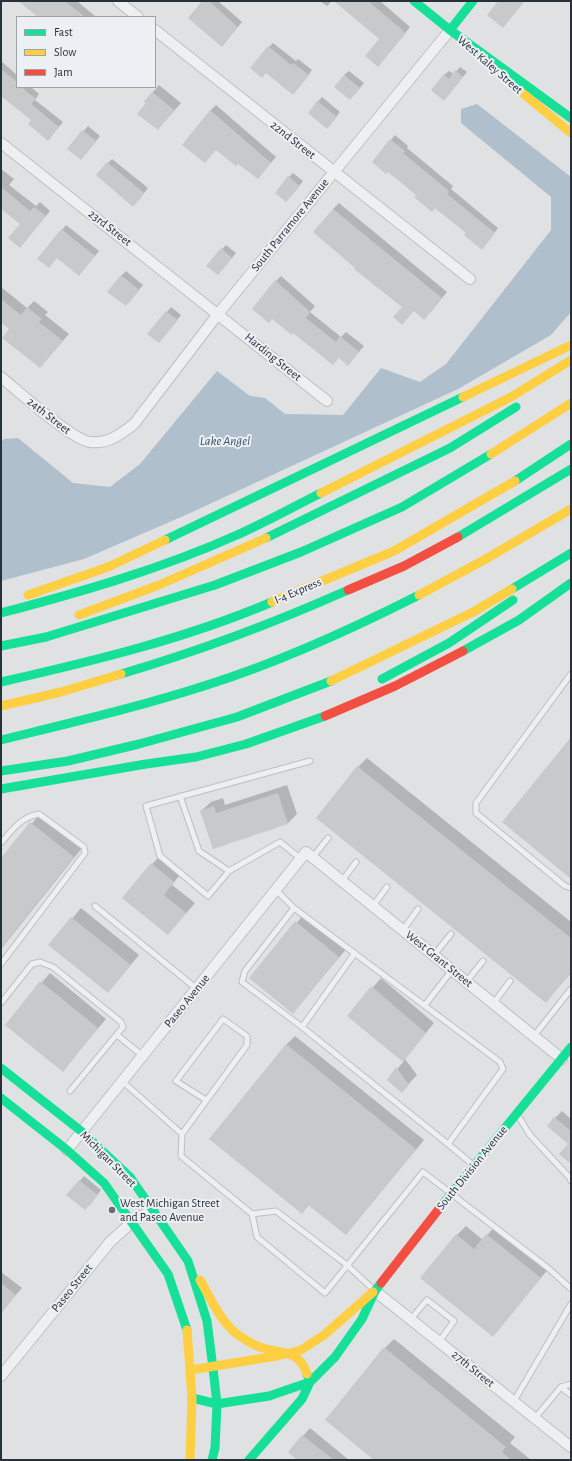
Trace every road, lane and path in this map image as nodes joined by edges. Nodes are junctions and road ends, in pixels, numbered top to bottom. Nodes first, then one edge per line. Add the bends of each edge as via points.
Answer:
1 (118, 1) edge
2 (414, 1) edge
3 (472, 1) edge
4 (137, 16) edge
5 (450, 30) junction
6 (156, 31) edge
7 (571, 118) edge
8 (571, 133) edge
9 (1, 143) edge
10 (334, 172) junction
11 (470, 279) dead end
12 (218, 314) junction
13 (571, 346) edge
14 (571, 360) edge
15 (1, 377) edge
16 (536, 392) dead end
17 (327, 401) dead end
18 (525, 401) dead end
19 (571, 403) edge
20 (103, 442) joint
21 (571, 444) edge
22 (571, 469) edge
23 (571, 509) edge
24 (569, 555) edge
25 (571, 583) edge
26 (17, 598) dead end
27 (1, 613) edge
28 (46, 637) junction
29 (1, 646) edge
30 (571, 674) edge
31 (1, 682) edge
32 (372, 683) dead end
33 (1, 706) edge
34 (287, 719) dead end
35 (1, 740) edge
36 (310, 761) dead end
37 (146, 764) junction
38 (1, 771) edge
39 (1, 789) edge
40 (180, 796) junction
41 (328, 838) dead end
42 (1, 843) edge
43 (307, 856) junction
44 (356, 862) dead end
45 (229, 871) junction
46 (342, 881) junction
47 (387, 887) dead end
48 (571, 888) edge
49 (276, 890) junction
50 (95, 906) dead end
51 (373, 906) junction
52 (294, 908) junction
53 (418, 909) dead end
54 (403, 930) junction
55 (451, 934) dead end
56 (355, 953) junction
57 (434, 956) junction
58 (483, 960) dead end
59 (1, 964) edge
60 (452, 970) junction
61 (466, 982) junction
62 (510, 982) dead end
63 (197, 989) junction
64 (571, 990) edge
65 (1, 1003) edge
66 (493, 1004) junction
67 (425, 1005) junction
68 (302, 1027) junction
69 (117, 1035) junction
70 (534, 1036) junction
71 (571, 1048) edge
72 (143, 1056) junction
73 (562, 1059) junction
74 (571, 1066) edge
75 (1, 1068) edge
76 (122, 1081) junction
77 (70, 1091) dead end
78 (1, 1098) edge
79 (206, 1100) junction
80 (517, 1113) junction
81 (81, 1131) junction
82 (182, 1134) junction
83 (448, 1144) junction
84 (67, 1150) junction
85 (473, 1166) junction
86 (571, 1181) edge
87 (451, 1194) junction
88 (153, 1209) junction
89 (252, 1214) junction
90 (132, 1222) junction
91 (188, 1262) junction
92 (347, 1265) junction
93 (571, 1289) edge
94 (375, 1291) junction
95 (571, 1304) edge
96 (411, 1319) junction
97 (439, 1342) junction
98 (292, 1354) junction
99 (212, 1368) junction
100 (190, 1370) junction
101 (1, 1376) edge
102 (310, 1382) junction
103 (571, 1384) edge
104 (561, 1387) junction
105 (571, 1395) edge
106 (192, 1398) junction
107 (514, 1401) junction
108 (216, 1404) junction
109 (535, 1418) junction
110 (571, 1447) edge
111 (190, 1460) edge
112 (212, 1460) edge
113 (249, 1460) edge

1 - 4 street
2 - 5 main road
3 - 5 main road, South Parramore Avenue
5 - 7 main road, West Kaley Street
5 - 8 main road, West Kaley Street via 510,84
5 - 10 street, South Parramore Avenue
6 - 10 street, 22nd Street
9 - 12 street, 23rd Street
10 - 11 street, 22nd Street
10 - 12 street, South Parramore Avenue
12 - 17 street, Harding Street
12 - 20 street, South Parramore Avenue via 134,424 117,438
13 - 26 main road via 108,567
14 - 16 main road
14 - 27 main road via 511,398 237,535 134,574
15 - 20 street, 24th Street via 73,435 89,442
18 - 28 main road via 450,448 399,474 239,551 79,615
19 - 28 main road via 402,507 301,552 215,585
21 - 31 main road, I-4 Express via 507,487 394,551 244,614 150,645
22 - 33 main road, I-4 Express via 466,533 404,566 296,612 179,657 61,692
23 - 35 main road via 400,605 277,660 208,685 136,706
24 - 32 main road via 478,625 400,670
24 - 38 main road via 473,612 343,677 237,717 139,744 68,761
25 - 37 main road via 499,632 412,679 332,714 252,743 169,763
28 - 29 main road
30 - 48 lane via 476,803 476,813
34 - 37 main road via 232,739 166,756
36 - 40 lane
37 - 39 main road
40 - 45 lane via 199,851
40 - 45 lane via 146,806 160,856 208,896
41 - 43 lane
42 - 59 lane via 16,825 29,816 39,814 84,847 85,853
43 - 45 lane via 280,842
43 - 46 street, West Grant Street
43 - 49 street, Paseo Avenue
44 - 46 lane
46 - 51 street, West Grant Street
47 - 51 lane
49 - 52 lane
49 - 63 street, Paseo Avenue
50 - 63 lane
51 - 54 street, West Grant Street
52 - 56 lane
52 - 68 lane via 245,971 242,982
53 - 54 lane
54 - 57 street, West Grant Street
55 - 57 lane
56 - 67 lane
56 - 68 lane
57 - 60 street, West Grant Street
58 - 61 lane
60 - 61 street, West Grant Street
60 - 67 lane
61 - 66 street, West Grant Street
62 - 66 lane
63 - 72 street, Paseo Avenue
64 - 70 lane
65 - 69 lane via 32,964 40,962 53,967 121,1022 123,1027
66 - 70 street, West Grant Street
67 - 83 lane via 500,1062 503,1069
68 - 83 lane
69 - 72 lane
69 - 77 lane
70 - 73 street, West Grant Street
71 - 73 main road, South Division Avenue
72 - 76 street, Paseo Avenue
73 - 74 main road, West Grant Street
73 - 80 main road, South Division Avenue
75 - 81 main road, Michigan Street
76 - 81 street, Paseo Avenue
76 - 82 lane
78 - 84 main road, Michigan Street
79 - 79 lane via 247,1045 247,1036 223,1019 176,1080
79 - 82 lane
80 - 85 main road, South Division Avenue
80 - 86 lane via 530,1135
81 - 84 street, Paseo Avenue
81 - 88 main road, Michigan Street via 130,1177
82 - 89 lane via 181,1156
83 - 85 lane
84 - 90 main road, Michigan Street via 104,1183
85 - 87 main road, South Division Avenue
87 - 92 lane via 423,1172
87 - 93 lane via 548,1268
87 - 94 main road, South Division Avenue
88 - 90 street, Paseo Street
88 - 91 main road, Michigan Street
89 - 92 lane via 276,1211
89 - 92 lane via 257,1237 325,1293
90 - 100 main road, Michigan Street via 168,1274 187,1329
90 - 101 street, Paseo Street via 110,1242
91 - 98 main road via 227,1324 240,1337 261,1348
91 - 99 main road, Michigan Street via 206,1322
92 - 94 lane
94 - 96 street, 27th Street
94 - 98 main road, South Division Avenue via 330,1329
94 - 102 main road, South Division Avenue via 362,1319 336,1357
95 - 107 lane
96 - 97 street, 27th Street
96 - 97 lane via 427,1300 454,1321
97 - 107 street, 27th Street
98 - 99 main road, South Division Avenue
98 - 102 main road via 304,1365
99 - 100 main road, South Division Avenue
99 - 108 main road, Michigan Street
100 - 106 main road, Michigan Street
102 - 108 main road, South Division Avenue via 269,1396
102 - 113 main road via 302,1399
103 - 104 lane
104 - 105 lane
104 - 109 lane
106 - 108 main road, South Division Avenue
106 - 111 main road, Michigan Street
107 - 109 street, 27th Street
108 - 112 main road, Michigan Street via 215,1448
109 - 110 street, 27th Street

